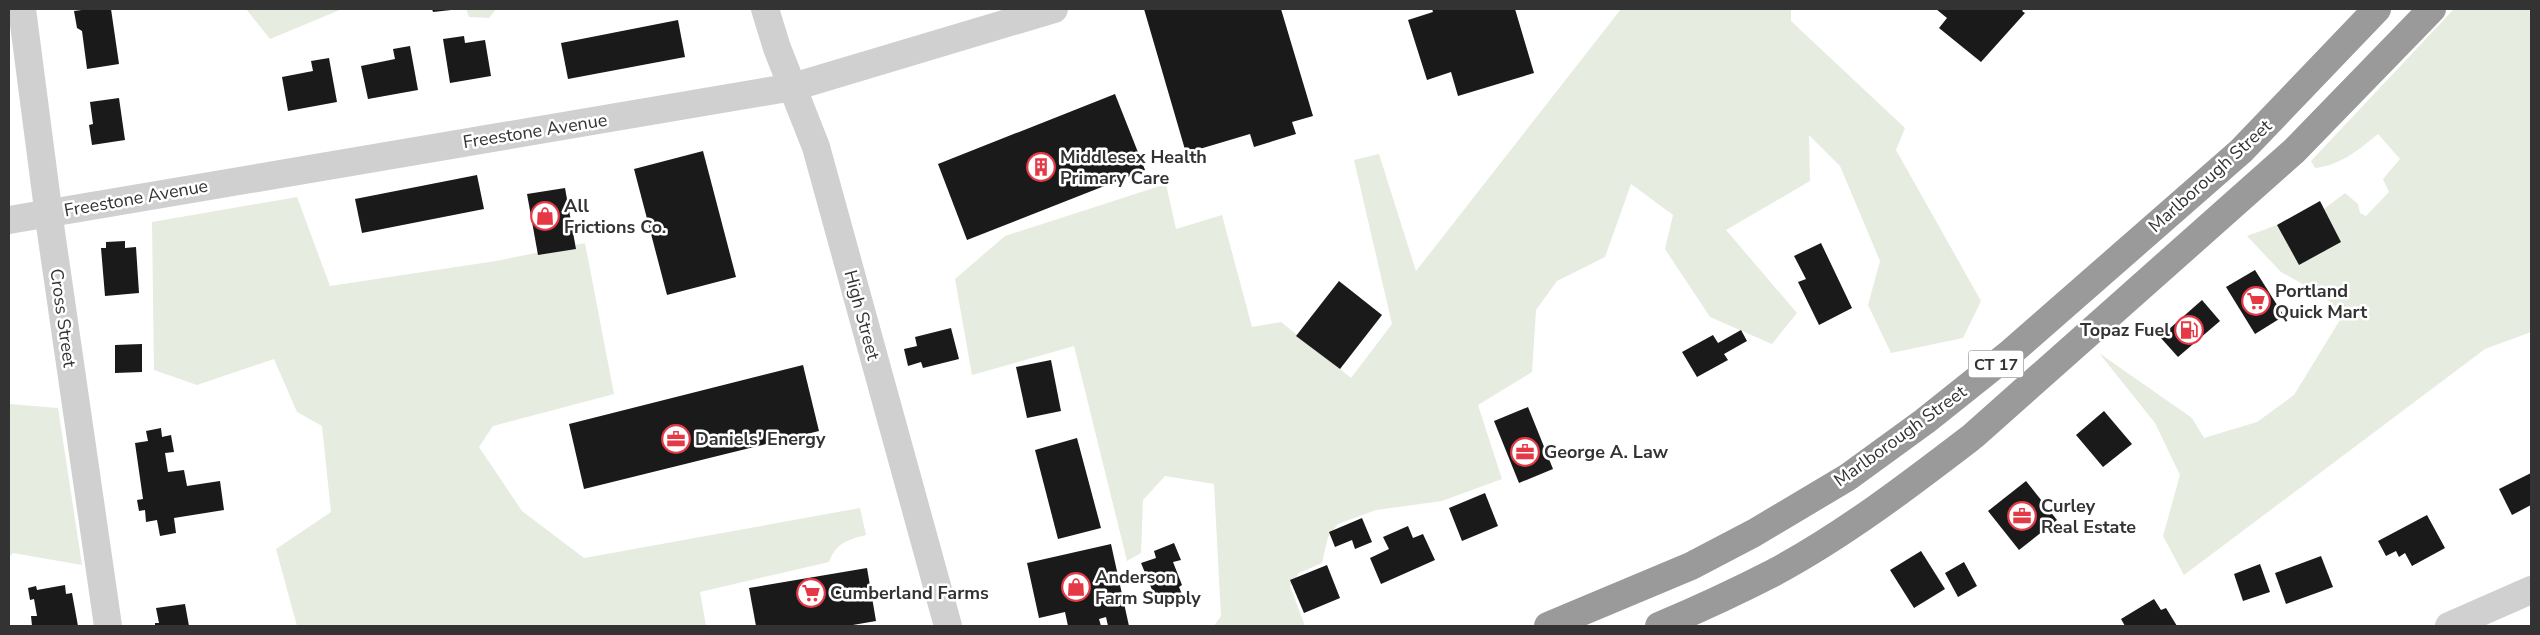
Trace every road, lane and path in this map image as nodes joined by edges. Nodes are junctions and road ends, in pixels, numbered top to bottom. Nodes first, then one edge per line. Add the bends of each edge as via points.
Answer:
1 (22, 9) edge
2 (765, 9) edge
3 (1054, 9) edge
4 (2377, 9) edge
5 (2432, 9) edge
6 (792, 87) junction
7 (2241, 151) junction
8 (2262, 180) junction
9 (48, 213) junction
10 (9, 220) edge
11 (2531, 590) edge
12 (108, 626) edge
13 (948, 626) edge
14 (1548, 626) edge
15 (1659, 626) edge
16 (2449, 626) edge

1 - 9 street, Cross Street
2 - 6 street, High Street
3 - 6 street, Freestone Avenue
4 - 7 highway, Marlborough Street / CT 17
5 - 8 highway, CT 17
6 - 9 street, Freestone Avenue
6 - 13 street, High Street via 816,148
7 - 8 highway
7 - 14 highway, Marlborough Street / CT 17 via 2009,354 1848,477 1754,533 1690,566
8 - 15 highway, CT 17 via 1973,436 1925,473 1823,543 1773,572
9 - 10 street, Freestone Avenue
9 - 12 street, Cross Street
11 - 16 street

